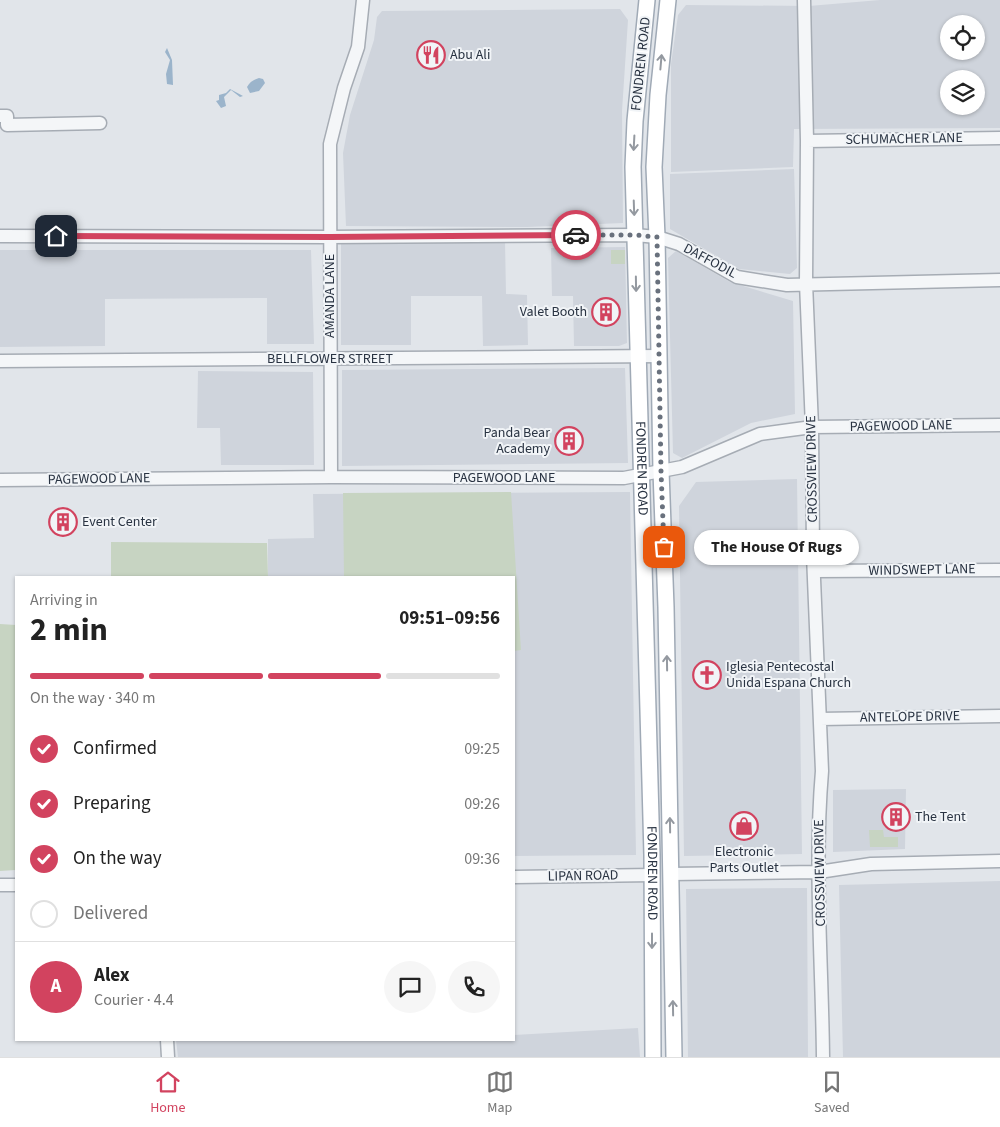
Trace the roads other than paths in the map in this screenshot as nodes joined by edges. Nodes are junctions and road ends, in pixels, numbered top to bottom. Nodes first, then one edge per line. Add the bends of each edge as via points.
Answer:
1 (363, 0) edge
2 (647, 0) edge
3 (668, 0) edge
4 (804, 0) edge
5 (0, 116) edge
6 (100, 123) dead end
7 (1000, 138) edge
8 (807, 141) junction
9 (635, 235) junction
10 (0, 236) edge
11 (330, 237) junction
12 (657, 237) junction
13 (1000, 280) edge
14 (806, 283) junction
15 (637, 356) junction
16 (659, 356) junction
17 (331, 359) junction
18 (0, 361) edge
19 (1000, 425) edge
20 (812, 427) junction
21 (661, 471) junction
22 (641, 475) junction
23 (331, 477) junction
24 (0, 480) edge
25 (1000, 570) edge
26 (814, 572) junction
27 (646, 606) junction
28 (666, 607) junction
29 (1000, 716) edge
30 (820, 719) junction
31 (649, 733) junction
32 (668, 734) junction
33 (650, 788) junction
34 (1000, 861) edge
35 (819, 872) junction
36 (670, 874) junction
37 (653, 875) junction
38 (515, 877) edge
39 (0, 885) edge
40 (15, 885) edge
41 (672, 946) junction
42 (652, 1039) junction
43 (673, 1040) junction
44 (167, 1041) edge
45 (168, 1057) edge
46 (653, 1057) edge
47 (674, 1057) edge
48 (823, 1057) edge

1 - 11 street, AMANDA LANE via 358,47 330,144
2 -> 9 main road, FONDREN ROAD via 635,121
12 -> 3 main road, FONDREN ROAD via 654,167
4 - 8 street, CROSSVIEW DRIVE
5 - 6 street via 7,116 8,125
7 - 8 street, SCHUMACHER LANE
8 - 14 street, CROSSVIEW DRIVE
9 - 11 street, DAFFODIL
9 - 12 street, DAFFODIL
9 -> 15 main road, FONDREN ROAD
10 - 11 street, DAFFODIL
11 - 17 street, AMANDA LANE
12 - 14 street, DAFFODIL via 679,244 737,277 787,285
12 - 16 main road, FONDREN ROAD
13 - 14 street, DAFFODIL
14 - 20 street, CROSSVIEW DRIVE
15 - 16 street, BELLFLOWER STREET
15 - 17 street, BELLFLOWER STREET
15 - 22 main road, FONDREN ROAD
16 - 21 main road, FONDREN ROAD
17 - 18 street, BELLFLOWER STREET
17 - 23 street, AMANDA LANE
19 - 20 street, PAGEWOOD LANE
20 - 21 street, PAGEWOOD LANE via 760,434 682,467
20 - 26 street, CROSSVIEW DRIVE
21 - 22 street, PAGEWOOD LANE
21 - 28 main road, FONDREN ROAD
22 - 23 street, PAGEWOOD LANE via 616,478
22 - 27 main road, FONDREN ROAD
23 - 24 street, PAGEWOOD LANE
25 - 26 street, WINDSWEPT LANE
26 - 30 street, CROSSVIEW DRIVE
27 - 28 main road
27 - 31 main road, FONDREN ROAD
32 -> 28 main road, FONDREN ROAD
29 - 30 street, ANTELOPE DRIVE
30 - 35 street, CROSSVIEW DRIVE
31 - 32 main road
31 - 33 main road, FONDREN ROAD
36 -> 32 main road, FONDREN ROAD
33 - 36 main road via 661,860
33 - 37 main road, FONDREN ROAD
34 - 35 street via 872,864
35 - 36 street
35 - 48 street, CROSSVIEW DRIVE
36 - 41 main road, FONDREN ROAD
37 - 38 street, LIPAN ROAD
37 - 41 main road via 661,884 662,916
37 -> 42 main road, FONDREN ROAD
39 - 40 street
43 -> 41 main road, FONDREN ROAD
42 - 43 main road
42 - 46 main road, FONDREN ROAD
43 - 47 main road, FONDREN ROAD
44 - 45 street

